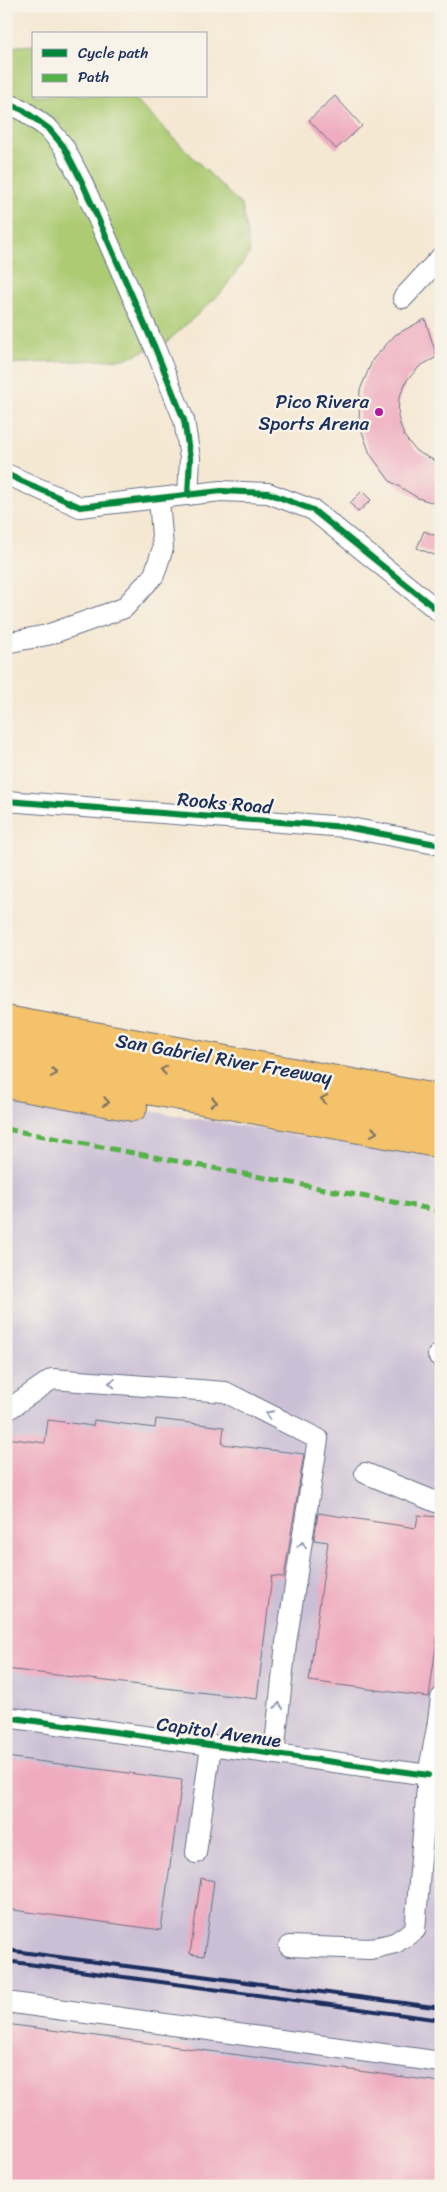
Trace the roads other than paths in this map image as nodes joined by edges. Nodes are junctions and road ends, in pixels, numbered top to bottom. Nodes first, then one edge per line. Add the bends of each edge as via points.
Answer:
1 (6, 103) edge
2 (441, 257) edge
3 (402, 298) dead end
4 (8, 476) edge
5 (188, 496) junction
6 (159, 499) junction
7 (441, 613) edge
8 (6, 643) edge
9 (6, 800) edge
10 (441, 845) edge
11 (6, 1020) edge
12 (6, 1042) edge
13 (6, 1064) edge
14 (6, 1084) edge
15 (441, 1099) edge
16 (441, 1120) edge
17 (441, 1144) edge
18 (441, 1163) edge
19 (6, 1411) edge
20 (365, 1473) dead end
21 (441, 1504) edge
22 (441, 1698) edge
23 (6, 1717) edge
24 (439, 1726) edge
25 (211, 1746) junction
26 (274, 1754) junction
27 (434, 1774) edge
28 (196, 1853) dead end
29 (289, 1946) dead end
30 (6, 2002) edge
31 (441, 2062) edge

1 - 5 street via 23,110 49,129 64,147 82,182 184,420 190,458
2 - 3 street
4 - 6 street via 80,507
5 - 6 street
5 - 7 street via 221,491 268,493 314,510
6 - 8 street via 164,548 154,575 124,608 47,635
9 - 10 street, Rooks Road via 345,827
11 - 15 highway, San Gabriel River Freeway
16 -> 12 highway
13 -> 17 highway
14 -> 18 highway
26 -> 19 street via 286,1643 318,1439 225,1392 52,1379
20 - 21 street
22 - 24 street
23 - 25 street, Capitol Avenue
24 - 27 street
25 - 26 street, Capitol Avenue
25 - 28 street
26 - 27 street, Capitol Avenue
27 - 29 street via 415,1930 395,1943 370,1949
30 - 31 street

